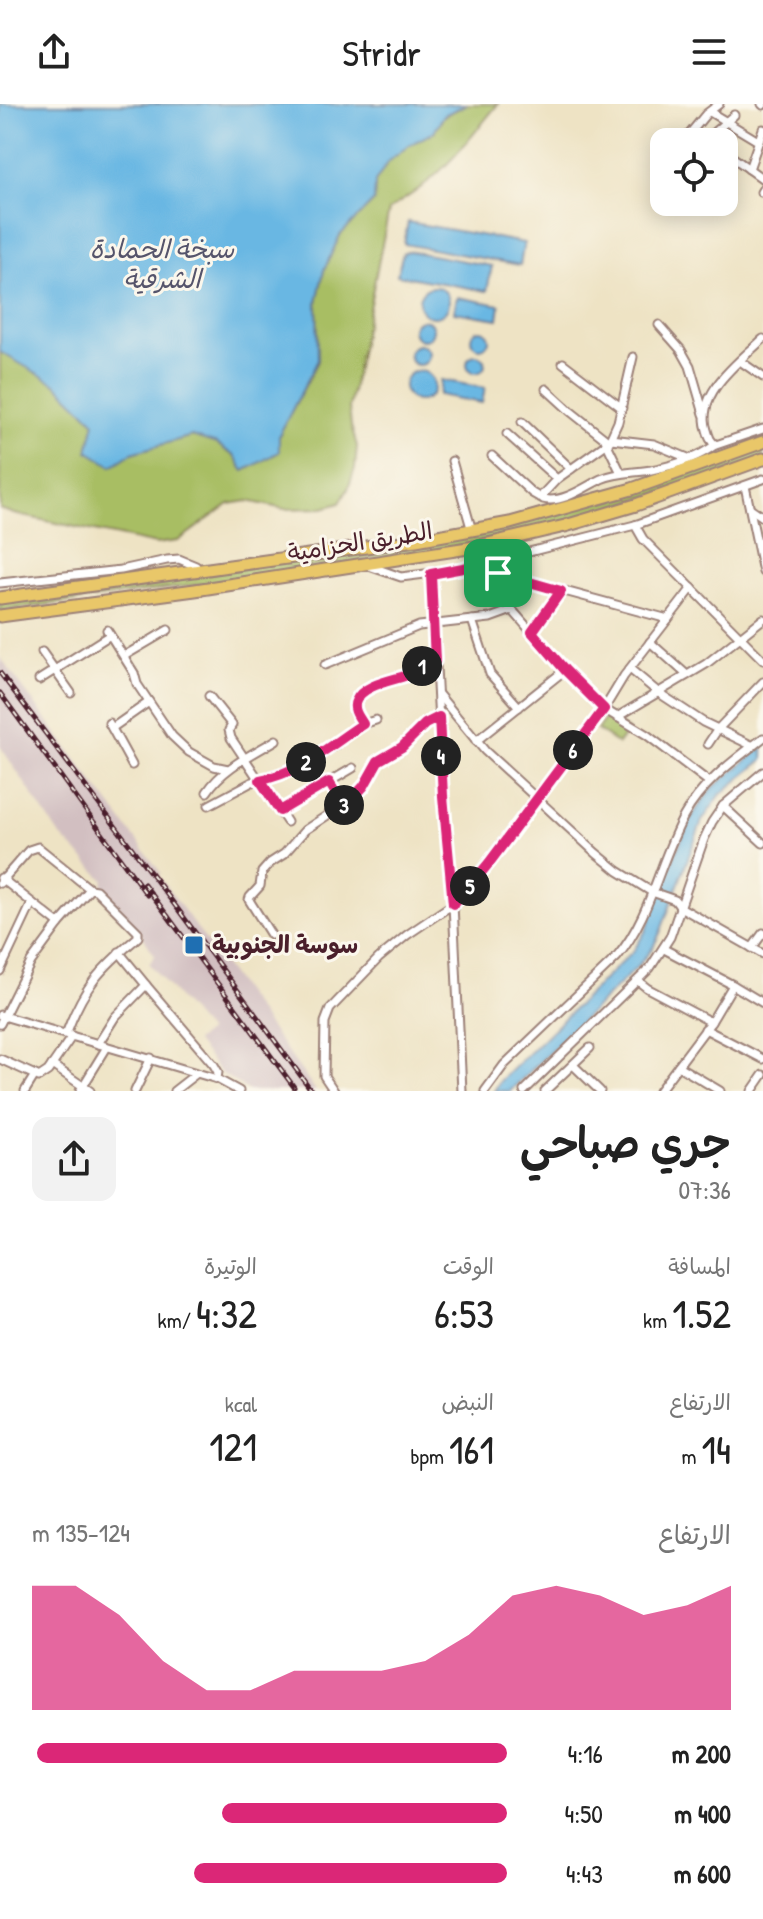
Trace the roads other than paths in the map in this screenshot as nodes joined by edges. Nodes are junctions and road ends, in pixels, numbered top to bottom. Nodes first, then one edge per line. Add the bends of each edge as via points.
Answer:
1 (719, 104) edge
2 (710, 112) junction
3 (734, 115) dead end
4 (726, 122) junction
5 (695, 128) edge
6 (720, 128) edge
7 (763, 129) edge
8 (758, 141) junction
9 (738, 161) edge
10 (749, 169) junction
11 (763, 179) edge
12 (659, 325) dead end
13 (762, 342) edge
14 (633, 357) dead end
15 (740, 361) junction
16 (563, 363) dead end
17 (763, 377) edge
18 (546, 389) dead end
19 (622, 408) junction
20 (704, 414) junction
21 (522, 422) dead end
22 (507, 434) dead end
23 (760, 437) edge
24 (609, 442) junction
25 (715, 445) junction
26 (492, 456) dead end
27 (688, 458) junction
28 (763, 459) edge
29 (452, 461) dead end
30 (571, 469) junction
31 (621, 473) junction
32 (557, 479) junction
33 (763, 479) edge
34 (754, 483) junction
35 (745, 486) junction
36 (763, 489) edge
37 (542, 497) junction
38 (750, 508) junction
39 (763, 517) edge
40 (635, 525) junction
41 (472, 531) junction
42 (475, 547) junction
43 (365, 564) junction
44 (477, 565) junction
45 (197, 570) junction
46 (763, 572) edge
47 (433, 573) junction
48 (0, 583) edge
49 (692, 588) junction
50 (561, 591) junction
51 (0, 598) edge
52 (512, 610) junction
53 (0, 616) edge
54 (668, 619) junction
55 (763, 619) edge
56 (472, 620) junction
57 (433, 624) junction
58 (168, 630) dead end
59 (532, 632) junction
60 (740, 638) junction
61 (650, 642) junction
62 (42, 652) dead end
63 (124, 656) junction
64 (763, 660) edge
65 (435, 661) junction
66 (325, 665) dead end
67 (630, 669) junction
68 (55, 670) junction
69 (565, 670) junction
70 (687, 675) junction
71 (39, 680) dead end
72 (763, 682) edge
73 (71, 693) dead end
74 (659, 693) junction
75 (438, 694) junction
76 (209, 696) dead end
77 (149, 702) junction
78 (519, 707) junction
79 (604, 709) junction
80 (439, 717) junction
81 (617, 717) junction
82 (376, 720) dead end
83 (363, 724) junction
84 (718, 729) junction
85 (763, 738) edge
86 (276, 740) dead end
87 (476, 741) junction
88 (708, 744) dead end
89 (753, 746) junction
90 (245, 758) junction
91 (132, 765) dead end
92 (353, 768) dead end
93 (228, 769) junction
94 (763, 772) edge
95 (260, 780) junction
96 (329, 782) junction
97 (709, 782) junction
98 (207, 792) dead end
99 (536, 797) junction
100 (209, 805) dead end
101 (343, 806) junction
102 (723, 806) junction
103 (280, 811) junction
104 (287, 822) dead end
105 (763, 843) edge
106 (1, 880) edge
107 (90, 889) junction
108 (655, 893) junction
109 (32, 903) junction
110 (453, 904) junction
111 (678, 904) junction
112 (59, 924) junction
113 (763, 933) edge
114 (271, 935) dead end
115 (752, 948) junction
116 (664, 949) junction
117 (119, 952) junction
118 (763, 954) edge
119 (0, 971) edge
120 (638, 981) junction
121 (146, 985) junction
122 (733, 985) junction
123 (763, 1003) edge
124 (1, 1019) edge
125 (708, 1026) junction
126 (69, 1035) junction
127 (98, 1044) junction
128 (107, 1047) junction
129 (590, 1048) dead end
130 (151, 1058) junction
131 (0, 1059) edge
132 (763, 1059) edge
133 (52, 1065) junction
134 (573, 1065) junction
135 (678, 1066) junction
136 (197, 1073) junction
137 (35, 1075) junction
138 (763, 1075) edge
139 (217, 1079) junction
140 (85, 1089) edge
141 (25, 1091) edge
142 (135, 1091) edge
143 (174, 1091) edge
144 (239, 1091) edge
145 (334, 1091) edge
146 (462, 1091) edge
147 (485, 1091) edge
148 (524, 1091) edge
149 (545, 1091) edge
150 (600, 1091) edge
151 (659, 1091) edge
152 (720, 1091) edge
153 (752, 1091) edge

1 - 2 street
2 - 4 street
2 - 5 street
3 - 4 street
4 - 6 street
4 - 8 street
7 - 8 street
8 - 10 street
9 - 10 street
10 - 11 street
12 - 20 street via 690,366
13 - 15 street
14 - 19 street
15 - 17 street
15 - 20 street via 713,393
16 - 19 street
18 - 24 street
19 - 24 street
20 - 25 street
21 - 30 street
22 - 32 street
23 - 25 street
23 - 41 highway, الطريق الحزامية via 702,465 620,493
24 - 27 street via 654,444
24 - 30 street
24 - 31 street
25 - 27 street
26 - 37 street
27 - 31 street
28 - 42 highway, الطريق الحزامية via 636,505
29 - 41 street
30 - 32 street
31 - 37 street via 556,499
32 - 37 street
33 - 34 street
34 - 35 street
34 - 36 street
35 - 38 street
35 - 40 street
38 - 39 street
38 - 46 street
40 - 44 street
40 - 49 street
41 - 45 highway, الطريق الحزامية
42 - 43 highway, الطريق الحزامية
42 - 44 street
43 - 47 street via 401,577
43 - 53 highway, الطريق الحزامية
44 - 47 street
44 - 50 street
44 - 52 street
45 - 48 street via 179,559
45 - 51 highway, الطريق الحزامية
47 - 57 street
49 - 54 street
49 - 60 street
50 - 54 street
50 - 59 street
52 - 56 street
52 - 59 street
54 - 61 street
55 - 60 street
56 - 57 street
56 - 78 street via 490,674
57 - 65 street
57 - 66 street
58 - 63 street
59 - 69 street
60 - 64 street
60 - 70 street
61 - 67 street
61 - 70 street
62 - 68 street
63 - 68 street via 109,632
63 - 77 street
65 - 75 street
65 - 83 street via 357,697 356,712
67 - 74 street
67 - 79 street
68 - 71 street
68 - 73 street
69 - 78 street
69 - 79 street
70 - 74 street
72 - 84 street
74 - 81 street
74 - 84 street
75 - 80 street
75 - 87 street
76 - 90 street via 232,725 229,733
77 - 91 street via 111,725
77 - 93 street via 189,752
78 - 87 street
79 - 81 street
79 - 99 street
80 - 101 street via 378,761 364,786
80 - 110 street
81 - 97 street
82 - 83 street
83 - 95 street via 294,769
84 - 88 street
84 - 89 street
85 - 89 street
86 - 90 street
87 - 99 street
89 - 97 street
90 - 93 street
90 - 95 street
92 - 96 street
93 - 98 street
94 - 102 street
95 - 100 street
95 - 103 street
96 - 101 street
96 - 103 street
97 - 108 street via 683,818
99 - 108 street via 618,871
99 - 110 street
101 - 114 street via 305,830 262,872 260,886 249,900
102 - 105 street
102 - 111 street
103 - 104 street
106 - 107 street via 38,847
106 - 109 street
107 - 112 street
107 - 117 street via 138,932
108 - 111 street
108 - 147 street via 617,957 504,1065
109 - 112 street
109 - 119 street
110 - 145 street via 379,958 330,1009 324,1076
110 - 146 street
111 - 115 street
111 - 116 street
112 - 124 street via 31,962
113 - 115 street
115 - 118 street
116 - 120 street
116 - 122 street
117 - 121 street
117 - 126 street via 75,1009
120 - 125 street
120 - 148 street
121 - 127 street
121 - 139 street via 214,1065
122 - 123 street
122 - 125 street
124 - 126 street
125 - 132 street
125 - 135 street
126 - 127 street
126 - 133 street
127 - 128 street
128 - 130 street
128 - 140 street
129 - 134 street
130 - 136 street
130 - 142 street
131 - 137 street
133 - 137 street via 43,1075
133 - 140 street
134 - 149 street
134 - 150 street
135 - 151 street
135 - 152 street
136 - 139 street
136 - 143 street
137 - 141 street
138 - 153 street
139 - 144 street

